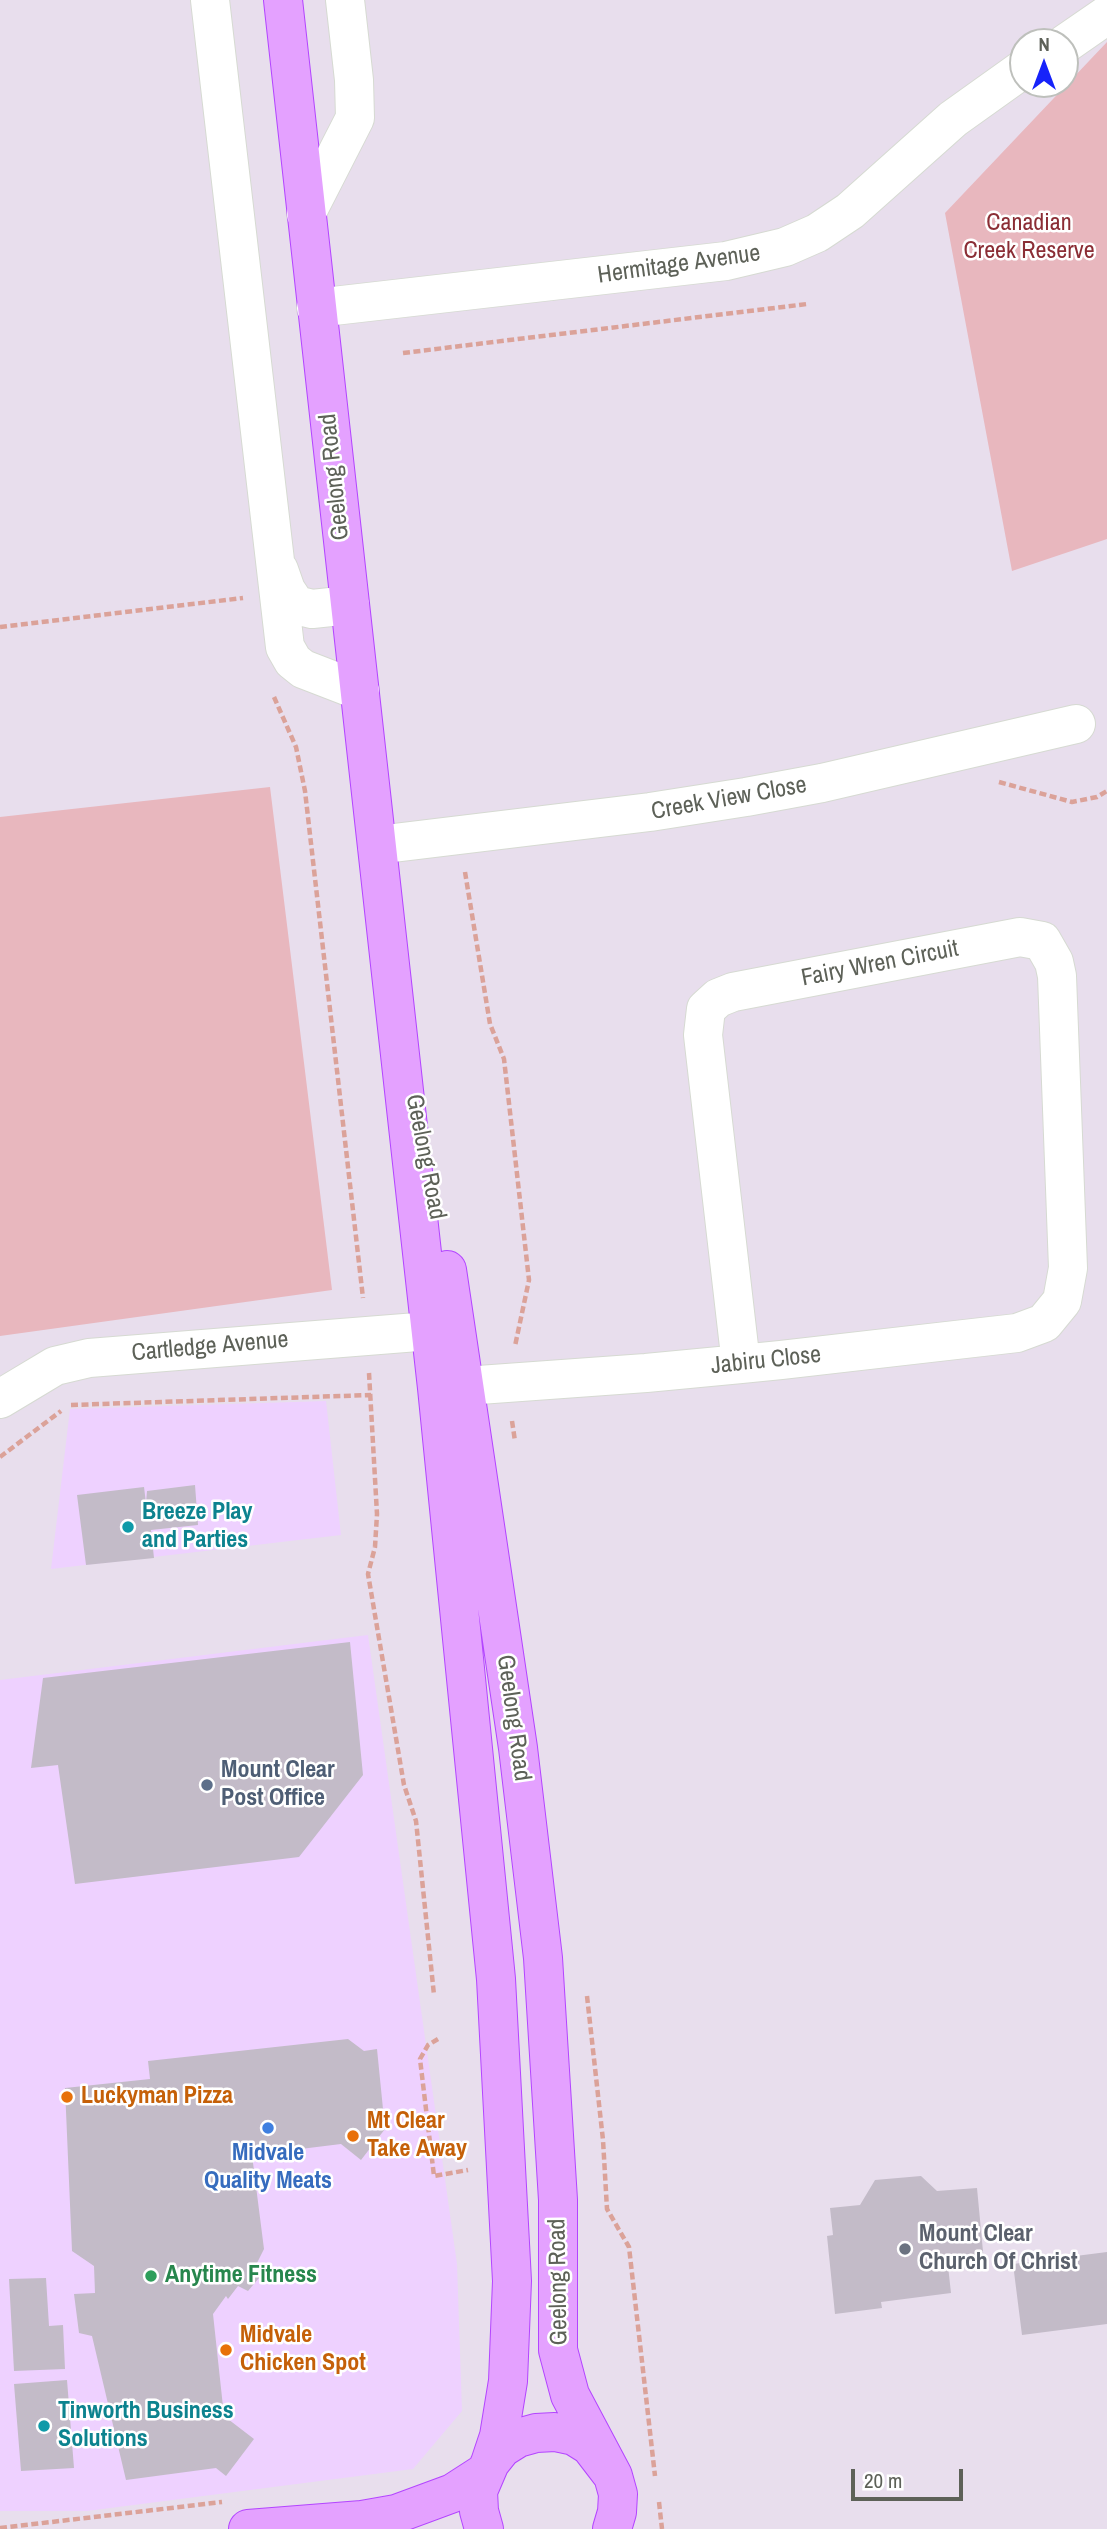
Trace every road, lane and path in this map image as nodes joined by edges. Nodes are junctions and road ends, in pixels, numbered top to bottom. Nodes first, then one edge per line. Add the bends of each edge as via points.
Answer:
1 (211, 0) edge
2 (283, 0) edge
3 (345, 0) edge
4 (1107, 15) edge
5 (1079, 34) edge
6 (1009, 79) edge
7 (306, 214) junction
8 (807, 304) dead end
9 (316, 308) junction
10 (403, 354) dead end
11 (274, 547) junction
12 (279, 594) junction
13 (350, 606) junction
14 (0, 627) edge
15 (360, 691) junction
16 (272, 693) dead end
17 (1076, 724) dead end
18 (997, 782) dead end
19 (1107, 791) edge
20 (377, 845) junction
21 (478, 868) dead end
22 (1058, 1310) joint
23 (444, 1329) junction
24 (367, 1335) junction
25 (741, 1364) junction
26 (514, 1382) junction
27 (451, 1387) junction
28 (371, 1395) junction
29 (0, 1399) edge
30 (515, 1447) dead end
31 (0, 1457) edge
32 (585, 1984) dead end
33 (434, 1996) dead end
34 (547, 2006) junction
35 (498, 2009) junction
36 (438, 2039) dead end
37 (470, 2179) dead end
38 (487, 2468) junction
39 (656, 2478) dead end
40 (657, 2492) dead end
41 (614, 2511) edge
42 (239, 2515) edge
43 (0, 2528) edge
44 (484, 2529) edge
45 (662, 2529) edge

1 - 11 street
2 - 7 main road, Geelong Road
3 - 7 street via 354,80 353,125
4 - 5 street
6 - 9 street, Hermitage Avenue via 953,119 850,211 817,233 775,251 712,263
7 - 9 main road, Geelong Road
8 - 10 path
9 - 13 main road, Geelong Road
11 - 12 street
11 - 13 street via 286,590 296,605
12 - 14 path
12 - 15 street via 285,647 293,661
13 - 15 main road, Geelong Road
15 - 20 main road, Geelong Road
16 - 24 path via 296,747 305,791
17 - 20 street, Creek View Close via 746,797
18 - 19 path via 1072,802
20 - 23 main road, Geelong Road via 388,955
21 - 26 path via 465,870 490,1024 504,1059 528,1280 515,1344
22 - 25 street, Jabiru Close via 1024,1332
22 - 25 street, Fairy Wren Circuit via 1068,1268 1057,976 1045,944 1035,937 1020,937 733,992 706,1009 703,1035
23 - 24 street, Cartledge Avenue
23 - 27 main road, Geelong Road
24 - 28 path
24 - 29 street, Cartledge Avenue via 89,1358 55,1366
25 - 26 street, Jabiru Close
26 - 27 street, Jabiru Close
26 - 30 path
27 - 34 main road, Geelong Road via 517,1748
27 - 35 main road, Geelong Road
28 - 31 path via 69,1405
28 - 33 path via 377,1514 368,1574 404,1785 416,1821
32 - 39 path via 607,2209 628,2248
34 - 35 main road
34 - 41 main road, Geelong Road via 558,2200 558,2350
35 - 38 main road, Geelong Road via 511,2316 504,2413
36 - 37 path via 419,2059 434,2176 469,2170
38 - 41 main road via 502,2448 518,2438 537,2432 574,2436 590,2446
38 - 42 main road via 453,2493 396,2514 362,2520
38 - 44 main road, Geelong Road via 478,2491
40 - 45 path
42 - 43 path

